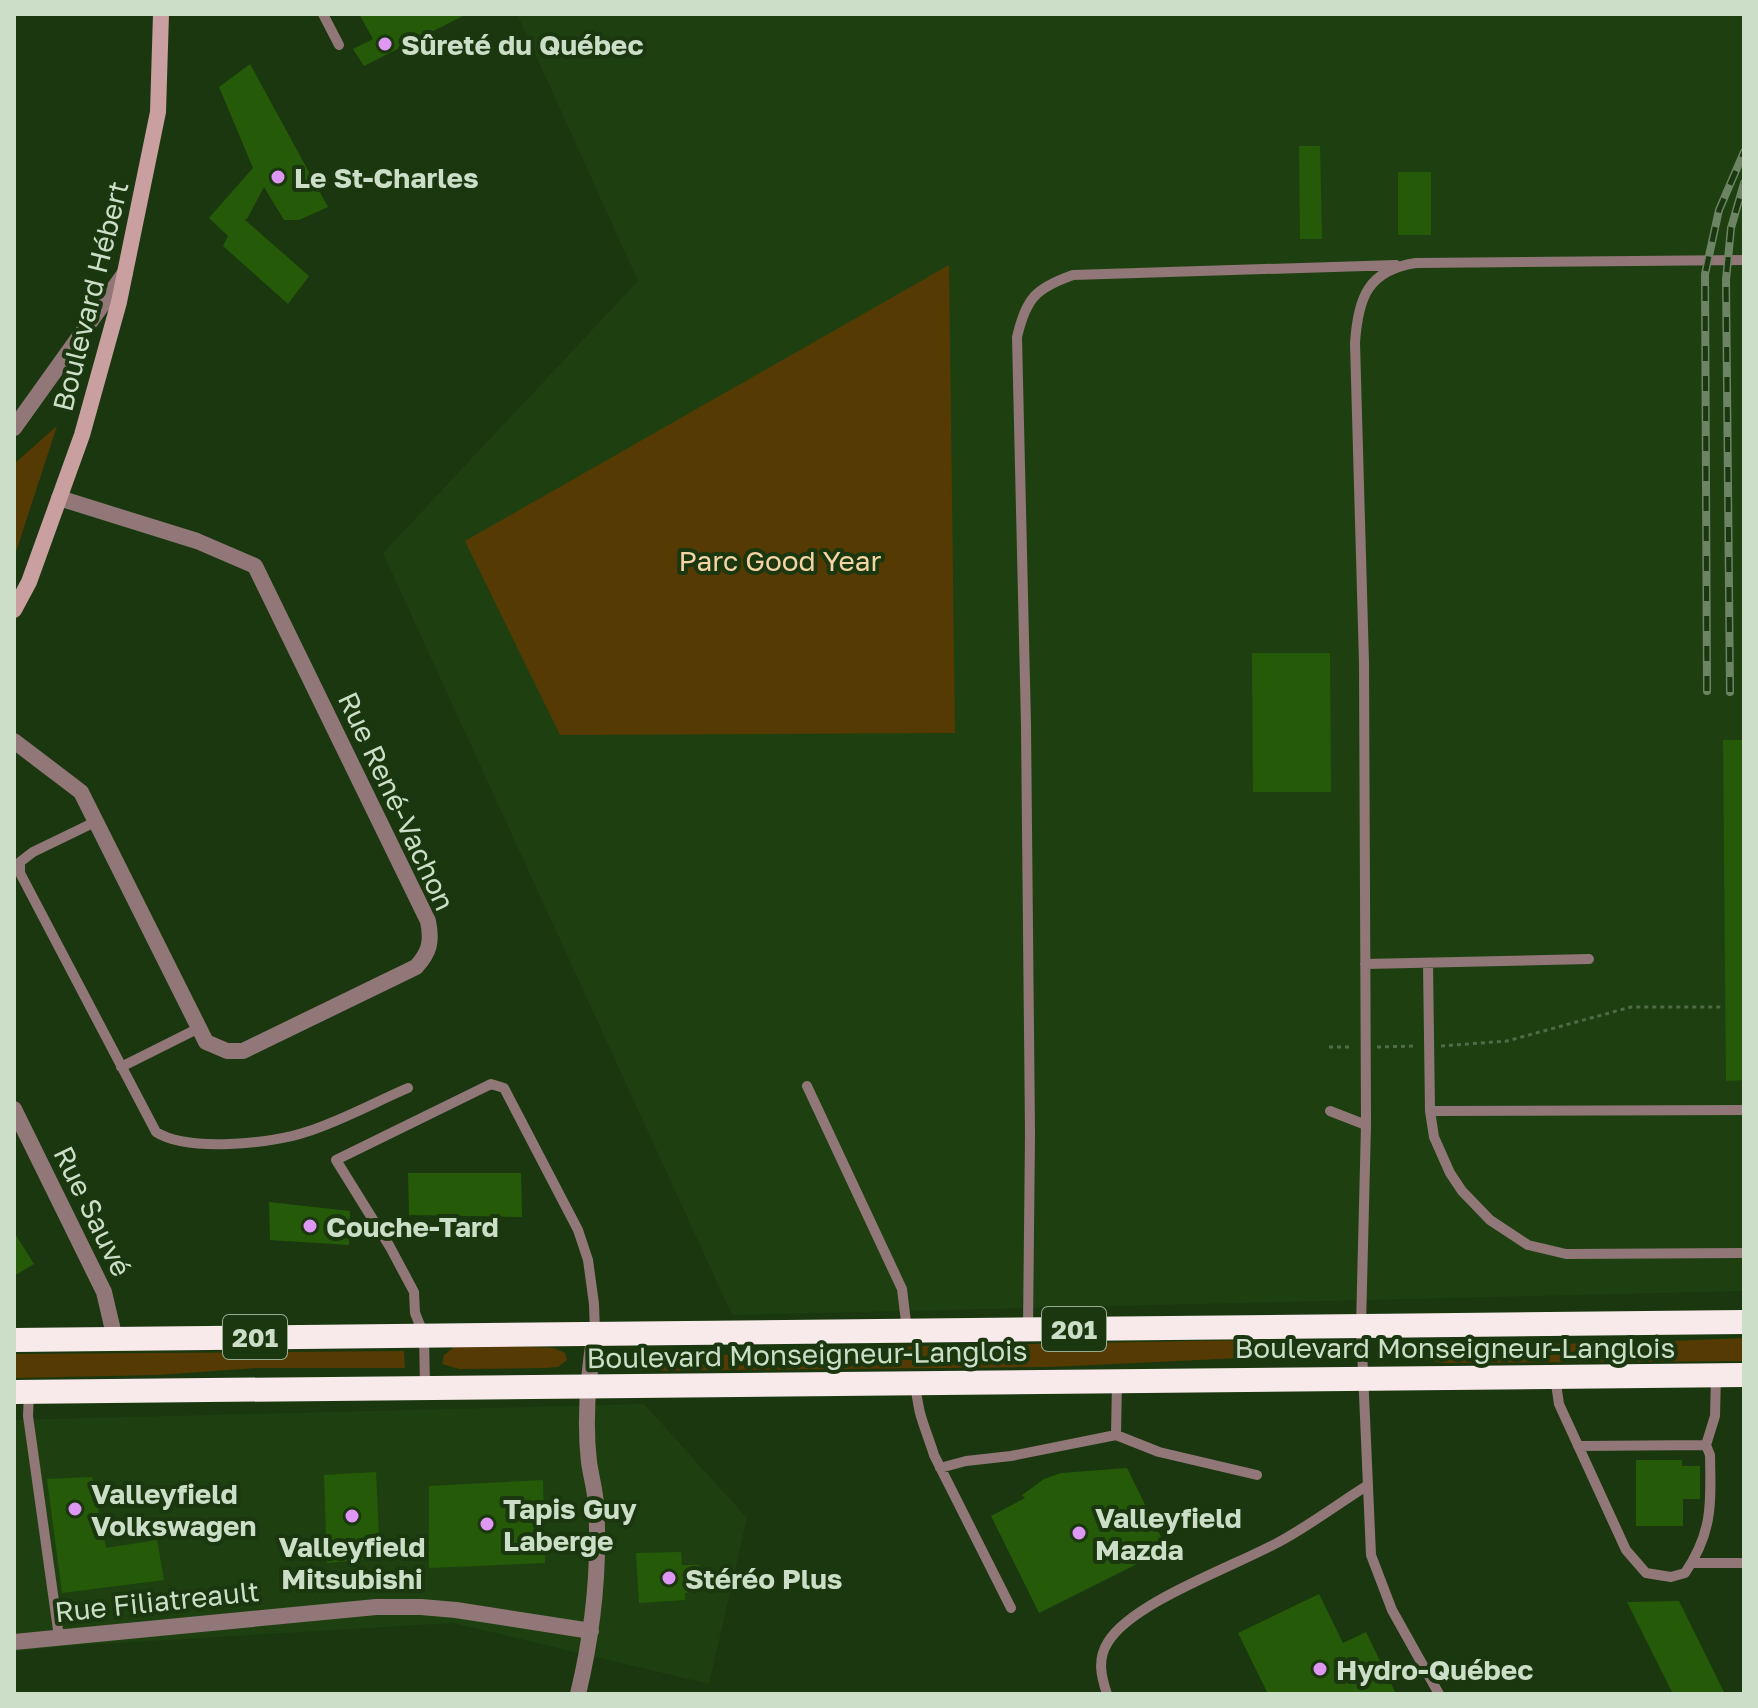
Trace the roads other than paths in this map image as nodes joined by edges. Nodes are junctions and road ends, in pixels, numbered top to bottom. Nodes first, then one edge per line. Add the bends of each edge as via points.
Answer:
1 (161, 14) edge
2 (323, 14) edge
3 (339, 45) dead end
4 (1744, 260) edge
5 (1400, 265) junction
6 (126, 272) junction
7 (14, 428) edge
8 (59, 498) junction
9 (29, 582) junction
10 (14, 600) edge
11 (14, 610) edge
12 (14, 741) edge
13 (95, 822) junction
14 (1589, 959) dead end
15 (1428, 963) junction
16 (1365, 964) junction
17 (197, 1029) junction
18 (121, 1067) junction
19 (807, 1086) dead end
20 (408, 1088) dead end
21 (14, 1109) edge
22 (1744, 1110) edge
23 (1330, 1111) dead end
24 (1430, 1111) junction
25 (1366, 1125) junction
26 (1744, 1253) edge
27 (1744, 1322) edge
28 (1361, 1326) junction
29 (1028, 1329) junction
30 (907, 1330) junction
31 (595, 1333) junction
32 (424, 1335) junction
33 (115, 1339) junction
34 (14, 1340) edge
35 (1716, 1375) junction
36 (1744, 1375) edge
37 (1555, 1377) junction
38 (1362, 1378) junction
39 (1117, 1380) junction
40 (916, 1382) junction
41 (586, 1386) junction
42 (425, 1387) junction
43 (21, 1392) edge
44 (1116, 1435) junction
45 (1706, 1445) junction
46 (1578, 1446) junction
47 (940, 1468) junction
48 (1257, 1475) dead end
49 (1368, 1485) junction
50 (1692, 1563) junction
51 (1744, 1563) edge
52 (1011, 1608) dead end
53 (591, 1631) junction
54 (59, 1637) junction
55 (14, 1642) edge
56 (578, 1694) edge
57 (1107, 1694) edge
58 (1439, 1694) edge

1 - 6 main road, Boulevard Hébert via 158,112
2 - 3 lane
4 - 5 lane
5 - 16 lane via 1368,287 1358,311 1355,343
5 - 29 lane via 1073,275 1048,284 1022,313 1017,337 1026,725
6 - 7 street
6 - 8 main road, Boulevard Hébert via 85,429
8 - 9 main road, Boulevard Hébert
8 - 17 street, Rue René-Vachon via 197,541 255,566 428,921 431,940 416,967 243,1051 206,1042
9 - 10 main road, Boulevard Hébert
9 - 11 main road, Boulevard Hébert
12 - 13 street, Rue René-Vachon via 81,792
13 - 17 street, Rue René-Vachon
13 - 18 lane via 33,852 20,862 20,873
14 - 15 lane
15 - 16 lane
15 - 24 lane
16 - 25 lane
17 - 18 lane
18 - 20 lane via 156,1132 186,1143 246,1143 305,1133
19 - 30 lane via 902,1289
21 - 33 street, Rue Sauvé via 104,1292
22 - 24 lane
23 - 25 lane
24 - 26 lane via 1441,1156 1462,1191 1490,1220 1528,1245 1590,1255
25 - 28 lane
27 - 28 highway, Boulevard Monseigneur-Langlois / 201
28 - 29 highway, Boulevard Monseigneur-Langlois / 201
28 - 38 lane
29 - 30 highway, Boulevard Monseigneur-Langlois / 201
30 - 31 highway, Boulevard Monseigneur-Langlois / 201
31 - 32 highway, Boulevard Monseigneur-Langlois / 201
31 - 32 lane via 588,1260 578,1230 504,1088 491,1084 336,1160 414,1292
31 - 41 street
32 - 33 highway, Boulevard Monseigneur-Langlois / 201
32 - 42 lane
33 - 34 highway, Boulevard Monseigneur-Langlois / 201
35 - 36 highway, Boulevard Monseigneur-Langlois / 201
35 - 37 highway, Boulevard Monseigneur-Langlois / 201
35 - 45 lane via 1715,1416
37 - 38 highway, Boulevard Monseigneur-Langlois / 201
37 - 46 lane via 1559,1404
38 - 39 highway, Boulevard Monseigneur-Langlois / 201
38 - 49 lane
39 - 40 highway, Boulevard Monseigneur-Langlois / 201
39 - 44 lane
40 - 41 highway, Boulevard Monseigneur-Langlois / 201
40 - 47 lane via 918,1413
41 - 42 highway, Boulevard Monseigneur-Langlois / 201
41 - 53 street via 596,1503
42 - 43 highway, Boulevard Monseigneur-Langlois / 201
43 - 54 lane
44 - 47 lane
44 - 48 lane via 1159,1452
45 - 46 lane
45 - 50 lane via 1709,1525
46 - 50 lane via 1626,1550 1646,1573 1671,1577 1685,1573
47 - 52 lane
49 - 57 lane via 1286,1538 1129,1621 1109,1640 1101,1658
49 - 58 lane via 1371,1555 1392,1610
50 - 51 lane
53 - 54 street, Rue Filiatreault via 421,1607 285,1614
53 - 56 street
54 - 55 street, Rue Filiatreault

